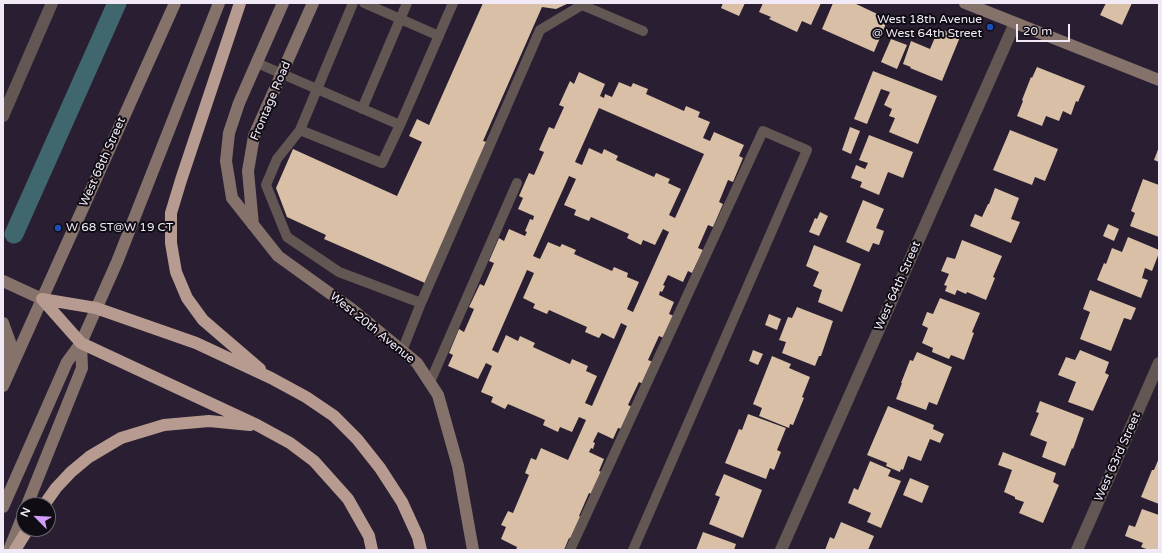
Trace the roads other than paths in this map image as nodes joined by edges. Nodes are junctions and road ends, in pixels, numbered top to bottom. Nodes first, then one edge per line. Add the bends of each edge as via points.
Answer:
1 (52, 3) edge
2 (175, 3) edge
3 (219, 3) edge
4 (240, 3) edge
5 (283, 3) edge
6 (313, 3) edge
7 (353, 3) edge
8 (364, 3) edge
9 (407, 3) edge
10 (453, 3) edge
11 (965, 3) edge
12 (582, 4) edge
13 (401, 19) junction
14 (1015, 23) junction
15 (643, 31) dead end
16 (438, 36) junction
17 (257, 63) junction
18 (281, 74) junction
19 (1159, 80) edge
20 (316, 89) junction
21 (362, 109) junction
22 (3, 116) edge
23 (400, 125) junction
24 (300, 130) junction
25 (517, 183) dead end
26 (253, 226) junction
27 (3, 281) edge
28 (42, 299) junction
29 (421, 303) junction
30 (96, 308) junction
31 (3, 323) edge
32 (81, 343) junction
33 (402, 351) junction
34 (1159, 363) edge
35 (9, 373) junction
36 (271, 378) junction
37 (430, 382) junction
38 (3, 386) edge
39 (257, 425) junction
40 (30, 497) edge
41 (50, 497) edge
42 (3, 507) edge
43 (16, 533) edge
44 (23, 537) edge
45 (9, 550) edge
46 (15, 550) edge
47 (372, 550) edge
48 (422, 550) edge
49 (473, 550) edge
50 (570, 550) edge
51 (633, 550) edge
52 (781, 550) edge
53 (1077, 550) edge

1 - 22 street
2 - 28 main road, West 68th Street
3 - 30 main road
4 - 36 highway via 180,180 171,213 171,243 176,272 187,298 203,320
5 - 17 main road
6 - 18 main road, Frontage Road
7 - 20 lane
8 - 13 lane
9 - 13 lane
10 - 16 lane
11 - 14 main road
12 - 15 lane
12 - 29 lane via 540,30
13 - 16 lane
13 - 21 lane
14 - 19 main road
14 - 52 street, West 64th Street
16 - 23 lane
17 - 18 lane
17 - 26 main road via 229,133 226,161 232,198
18 - 20 lane
18 - 26 main road, Frontage Road via 254,136 248,171
20 - 21 lane
20 - 24 lane
21 - 23 lane
23 - 24 lane via 382,163
24 - 29 lane via 277,159 266,185 287,237 340,272
25 - 37 lane
26 - 33 main road, West 20th Avenue via 278,256 353,310
27 - 28 main road
28 - 30 highway
28 - 32 highway
28 - 35 main road, West 68th Street
29 - 33 lane
30 - 32 main road
30 - 36 highway via 196,343
31 - 35 main road via 10,342
32 - 39 highway
32 - 40 main road via 82,368
32 - 42 main road via 67,362
33 - 37 main road, West 20th Avenue via 417,363
34 - 53 street, West 63rd Street
35 - 38 main road, West 68th Street
36 - 48 highway via 334,416 357,439 402,502
37 - 49 main road, West 20th Avenue via 438,395 458,466
39 - 41 highway via 209,421 164,425 121,438 71,472
39 - 47 highway via 290,443 314,461 348,499 369,536
43 - 45 main road
44 - 46 highway
50 - 51 lane via 763,130 807,150

